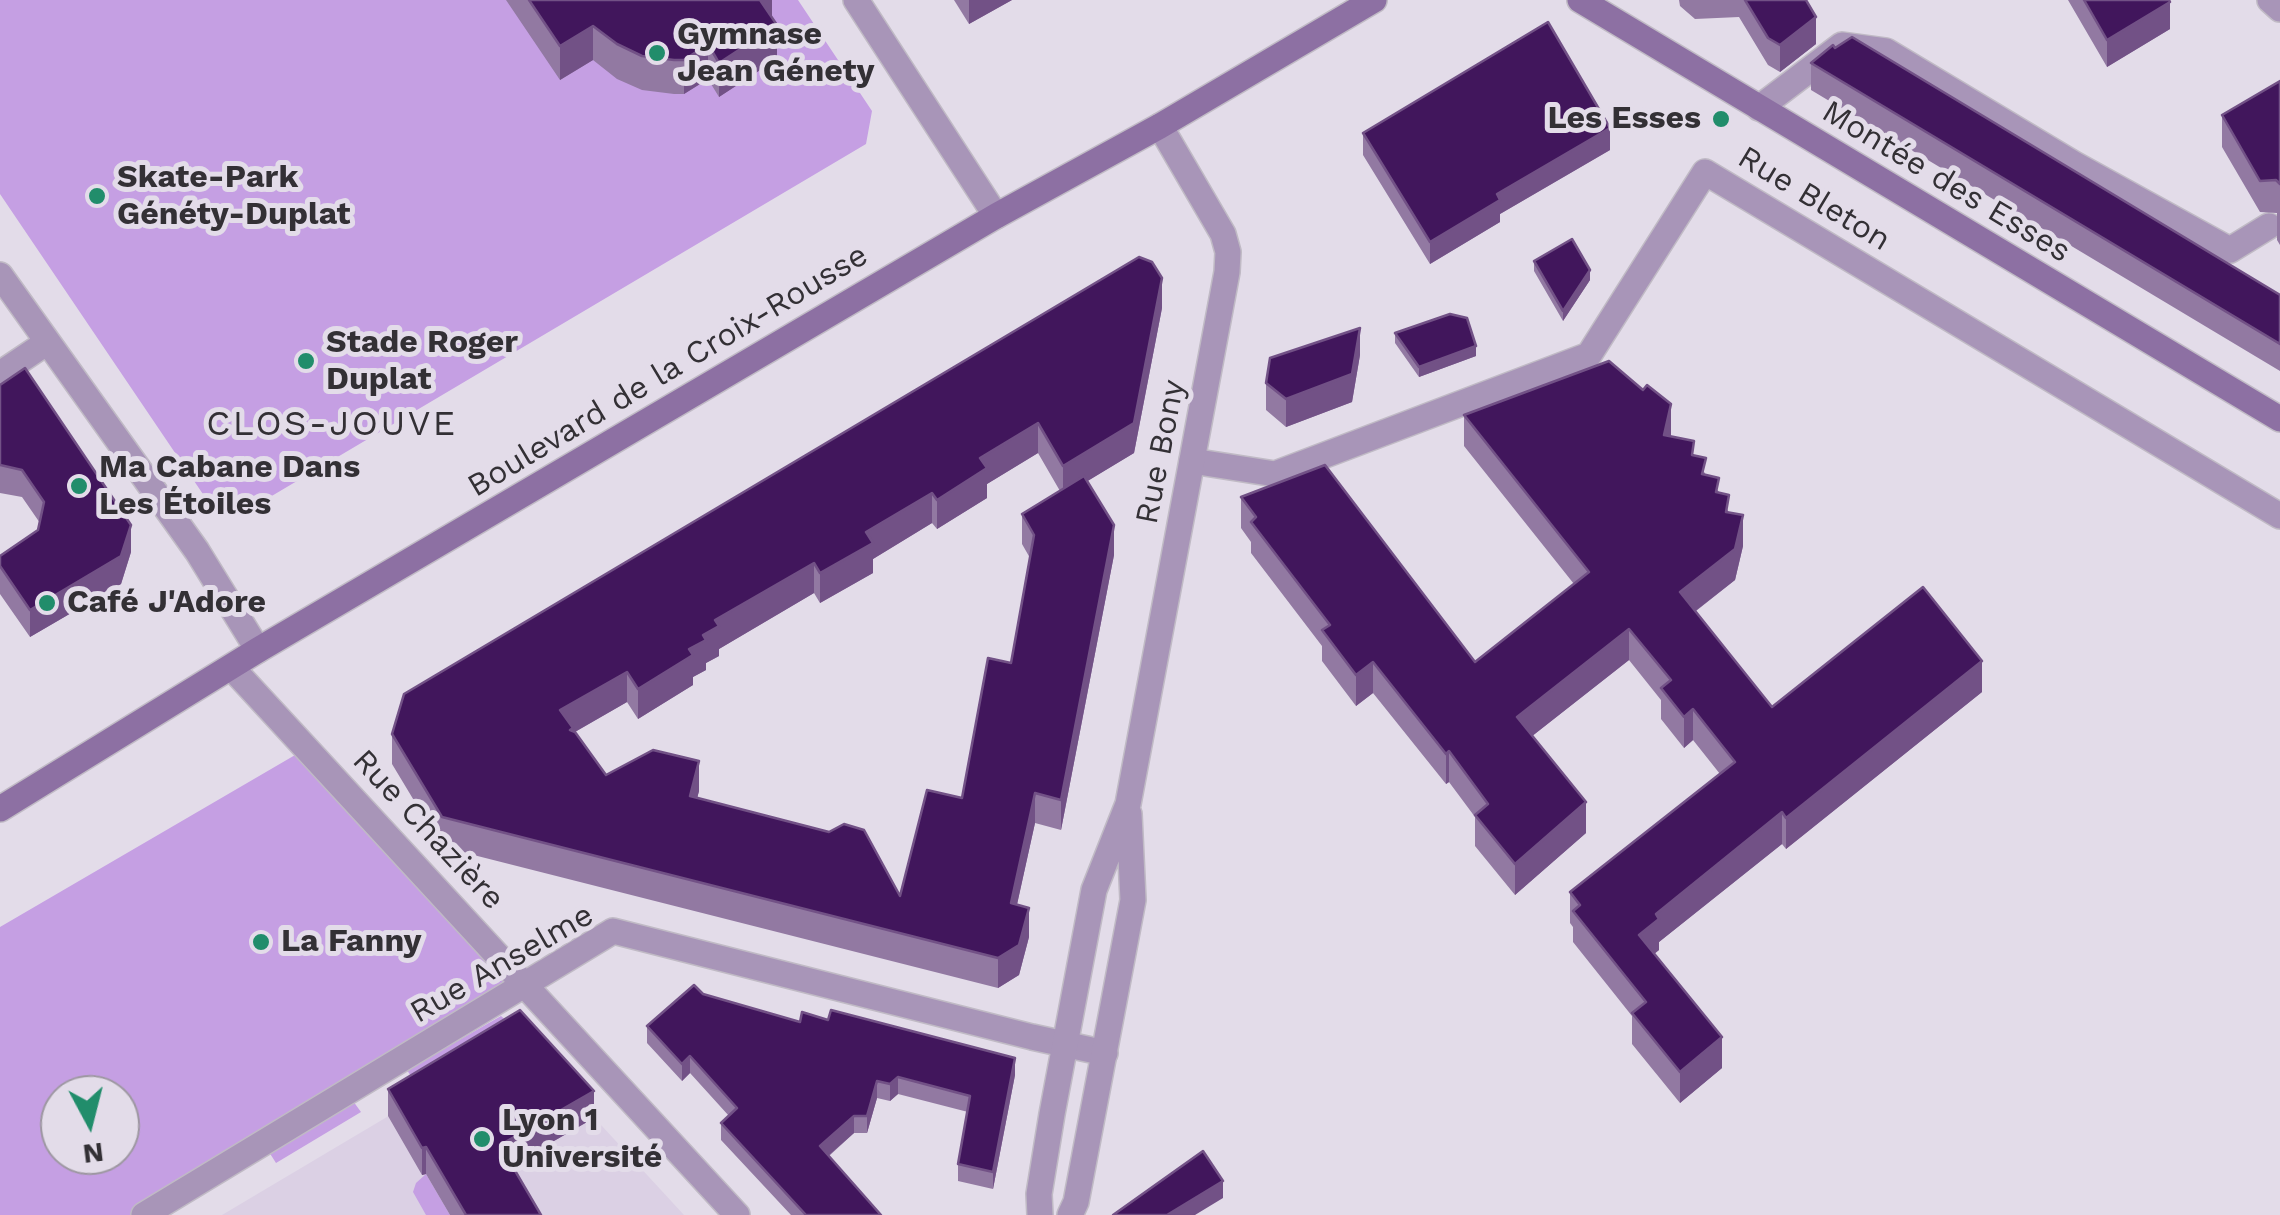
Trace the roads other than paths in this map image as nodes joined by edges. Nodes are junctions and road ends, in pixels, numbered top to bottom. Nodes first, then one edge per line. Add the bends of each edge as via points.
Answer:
1 (856, 0) edge
2 (1374, 0) edge
3 (1580, 0) edge
4 (2270, 0) edge
5 (2280, 9) edge
6 (1759, 108) junction
7 (1160, 126) junction
8 (996, 216) junction
9 (2269, 226) dead end
10 (0, 275) edge
11 (46, 343) junction
12 (0, 374) edge
13 (2280, 420) edge
14 (1192, 461) junction
15 (2280, 516) edge
16 (258, 650) junction
17 (232, 668) junction
18 (1128, 804) junction
19 (0, 809) edge
20 (527, 986) junction
21 (1066, 1045) junction
22 (1104, 1053) junction
23 (144, 1215) edge
24 (737, 1215) edge
25 (1040, 1215) edge
26 (1070, 1215) edge

1 - 8 street
2 - 7 main road, Boulevard de la Croix-Rousse
3 - 6 main road, Montée des Esses
4 - 5 street
6 - 9 street via 1842,45 1886,51 2230,250
6 - 13 main road, Montée des Esses
7 - 8 main road, Boulevard de la Croix-Rousse
7 - 14 street, Rue Bony via 1228,252
8 - 16 main road, Boulevard de la Croix-Rousse
10 - 11 street
11 - 12 street
11 - 16 street via 197,551
14 - 15 street, Rue Bleton via 1276,474 1589,355 1705,172
14 - 18 street, Rue Bony
16 - 17 main road, Boulevard de la Croix-Rousse
17 - 19 main road, Boulevard de la Croix-Rousse
17 - 20 street, Rue Chazière
18 - 21 street, Rue Bony via 1094,890
18 - 22 street, Rue Bony via 1133,900
20 - 21 street, Rue Anselme via 613,931
20 - 23 street, Rue Anselme
20 - 24 street, Rue Chazière
21 - 22 street, Rue Anselme
21 - 25 street, Rue Bony
22 - 26 street, Rue Bony

